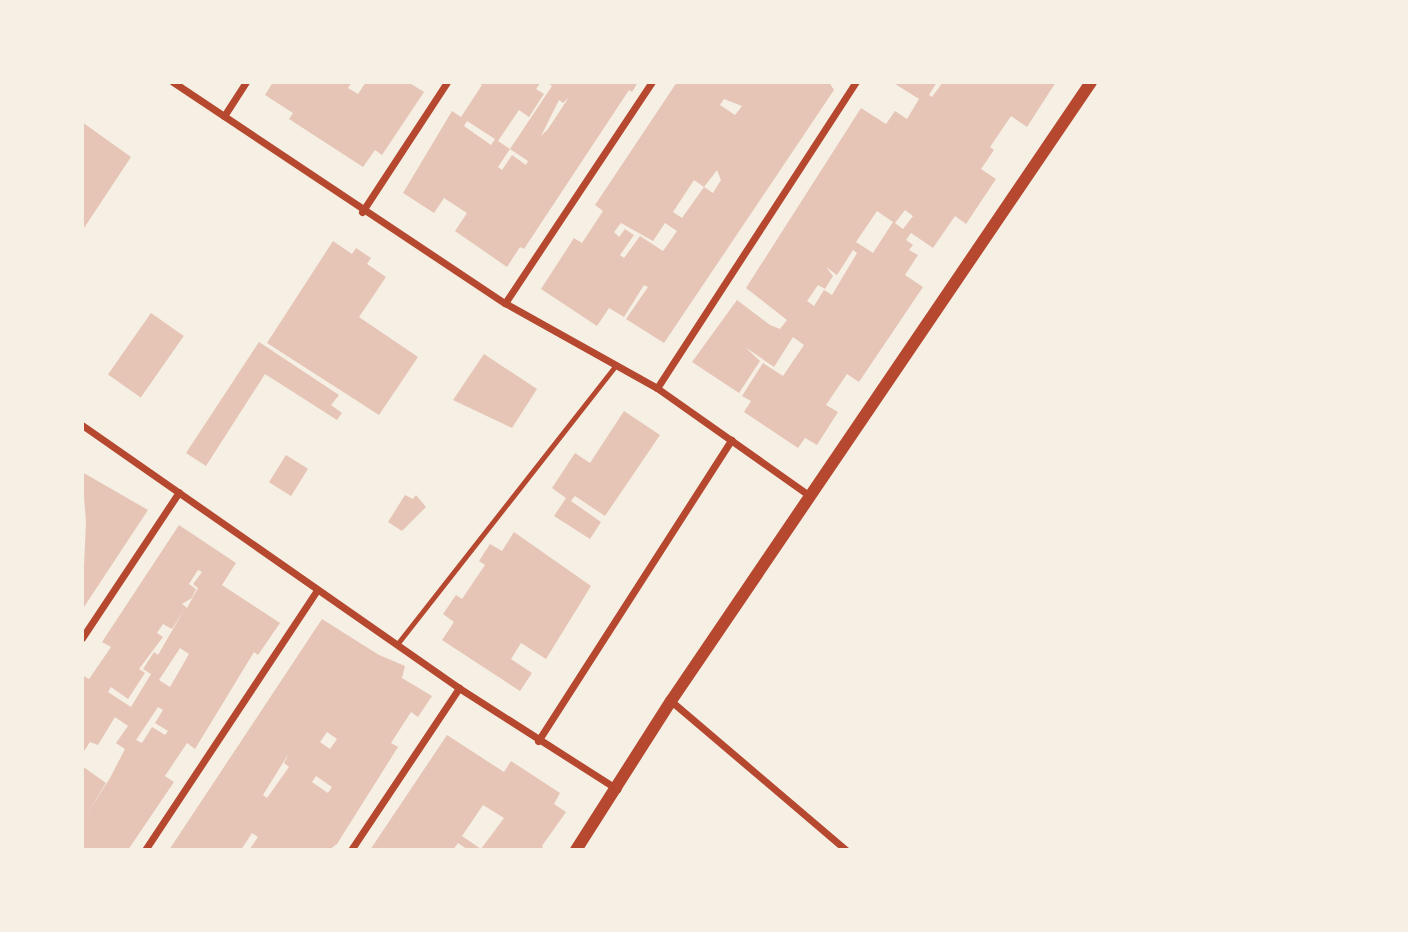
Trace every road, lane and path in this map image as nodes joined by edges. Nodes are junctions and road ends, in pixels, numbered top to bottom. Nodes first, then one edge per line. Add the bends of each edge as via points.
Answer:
1 (173, 82) edge
2 (246, 82) edge
3 (447, 82) edge
4 (652, 82) edge
5 (856, 82) edge
6 (1091, 82) edge
7 (224, 116) junction
8 (362, 212) junction
9 (505, 303) junction
10 (616, 365) junction
11 (657, 388) junction
12 (82, 425) edge
13 (731, 440) junction
14 (178, 492) junction
15 (810, 496) junction
16 (317, 590) junction
17 (82, 638) edge
18 (398, 643) junction
19 (459, 688) junction
20 (671, 701) junction
21 (538, 741) junction
22 (617, 789) junction
23 (145, 850) edge
24 (351, 850) edge
25 (576, 850) edge
26 (846, 850) edge

1 - 7 street
2 - 7 street
3 - 8 street
4 - 9 street
5 - 11 street
6 - 15 street
7 - 8 street
8 - 9 street
9 - 10 street
10 - 11 street
10 - 18 lane
11 - 13 street
12 - 14 street
13 - 15 street
13 - 21 street
14 - 16 street
14 - 17 street
15 - 20 street
16 - 18 street
16 - 23 street
18 - 19 street
19 - 21 street
19 - 24 street
20 - 22 street
20 - 26 street
21 - 22 street
22 - 25 street

